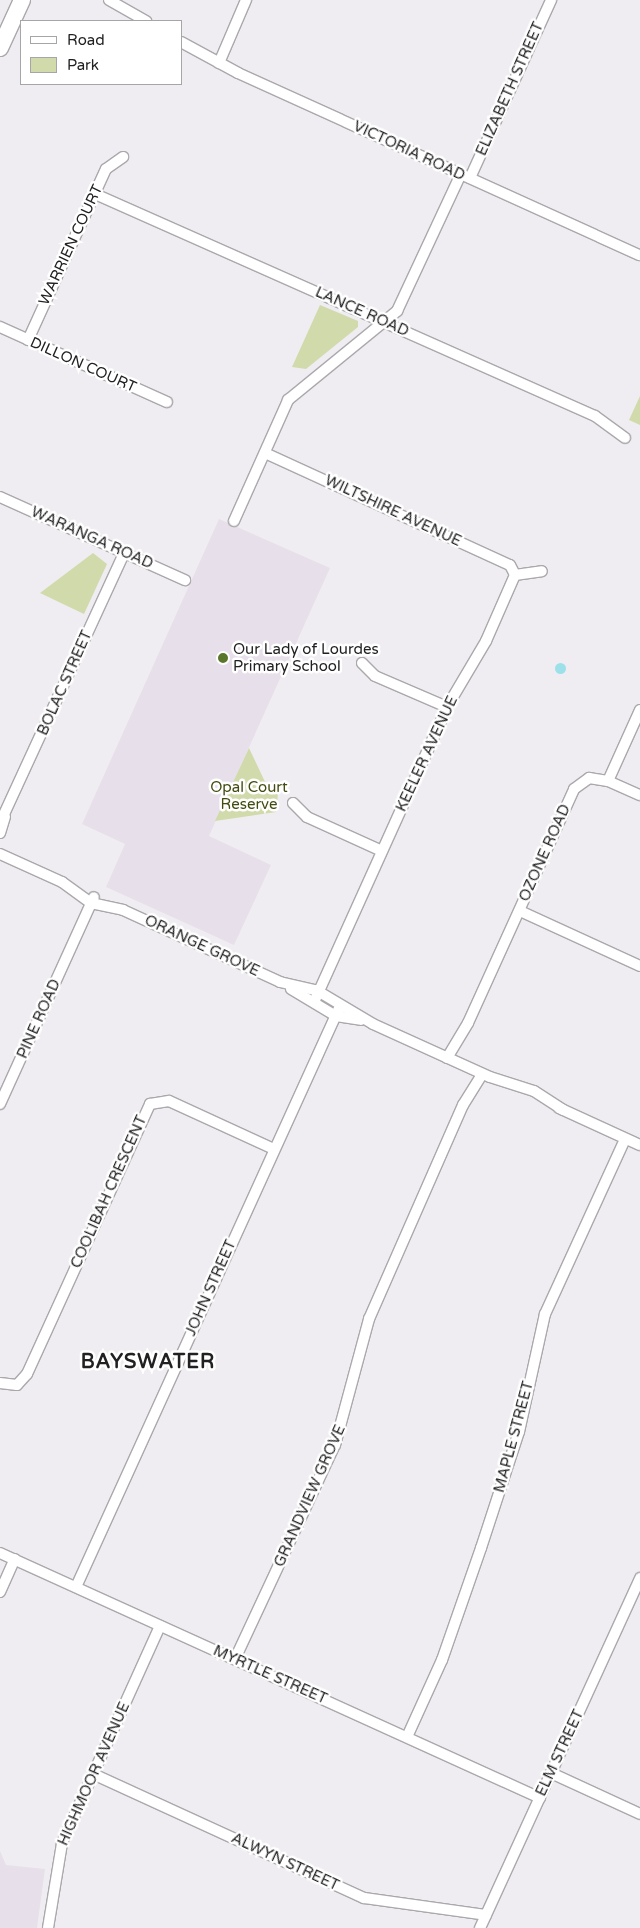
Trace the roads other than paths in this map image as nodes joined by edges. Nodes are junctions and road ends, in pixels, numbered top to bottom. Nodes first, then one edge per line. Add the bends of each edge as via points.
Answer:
1 (22, 0) edge
2 (109, 0) edge
3 (246, 0) edge
4 (551, 0) edge
5 (144, 20) edge
6 (5, 24) edge
7 (182, 43) edge
8 (0, 48) edge
9 (219, 63) junction
10 (123, 157) dead end
11 (465, 176) junction
12 (95, 194) junction
13 (640, 255) edge
14 (385, 322) junction
15 (0, 327) edge
16 (28, 340) junction
17 (166, 402) dead end
18 (625, 438) dead end
19 (265, 453) junction
20 (0, 496) edge
21 (234, 521) dead end
22 (124, 553) junction
23 (542, 571) dead end
24 (515, 575) junction
25 (185, 580) dead end
26 (362, 663) dead end
27 (447, 707) junction
28 (640, 710) edge
29 (608, 781) junction
30 (640, 795) edge
31 (293, 803) dead end
32 (6, 813) junction
33 (0, 823) edge
34 (0, 832) edge
35 (382, 851) junction
36 (0, 854) edge
37 (92, 901) junction
38 (520, 911) junction
39 (640, 966) edge
40 (318, 994) junction
41 (337, 1012) junction
42 (451, 1059) junction
43 (482, 1074) junction
44 (0, 1104) edge
45 (625, 1139) junction
46 (640, 1146) edge
47 (274, 1149) junction
48 (0, 1382) edge
49 (0, 1553) edge
50 (14, 1559) junction
51 (640, 1578) edge
52 (76, 1587) junction
53 (0, 1592) edge
54 (160, 1626) junction
55 (235, 1659) junction
56 (407, 1737) junction
57 (93, 1774) junction
58 (551, 1774) junction
59 (540, 1798) junction
60 (640, 1814) edge
61 (486, 1915) junction
62 (48, 1928) edge
63 (480, 1928) edge

1 - 6 main road
2 - 5 street
3 - 9 street
4 - 11 street, ELIZABETH STREET
6 - 8 main road
7 - 9 street, VICTORIA ROAD
9 - 11 street, VICTORIA ROAD
10 - 12 street, WARRIEN COURT via 106,169
11 - 13 street, VICTORIA ROAD
11 - 14 street, ELIZABETH STREET via 404,301
12 - 14 street, LANCE ROAD
12 - 16 street, WARRIEN COURT
14 - 18 street, LANCE ROAD via 595,416
14 - 19 street, ELIZABETH STREET via 288,400
15 - 16 street, DILLON COURT
16 - 17 street, DILLON COURT
19 - 21 street, ELIZABETH STREET
19 - 24 street, WILTSHIRE AVENUE via 510,564
20 - 22 street, WARANGA ROAD
22 - 25 street, WARANGA ROAD
22 - 32 street, BOLAC STREET
23 - 24 street
24 - 27 street, KEELER AVENUE via 486,641
26 - 27 street via 375,676
27 - 35 street, KEELER AVENUE
28 - 29 street
29 - 30 street
29 - 38 street, OZONE ROAD via 593,777 576,786
31 - 35 street via 307,817
32 - 33 street, BOLAC STREET
32 - 34 street, BOLAC STREET
35 - 40 street, KEELER AVENUE
36 - 37 street, ORANGE GROVE via 62,882
37 - 40 street, ORANGE GROVE via 123,910 280,982
37 - 44 street, PINE ROAD
38 - 39 street
38 - 42 street, OZONE ROAD
40 - 41 street, ORANGE GROVE
41 - 42 street, ORANGE GROVE via 373,1024
41 - 47 street, JOHN STREET
42 - 43 street, ORANGE GROVE
43 - 45 street, ORANGE GROVE
43 - 55 street, GRANDVIEW GROVE via 463,1105 370,1319 335,1445
45 - 46 street, ORANGE GROVE
45 - 56 street, MAPLE STREET via 545,1314 519,1432 442,1660
47 - 48 street, COOLIBAH CRESCENT via 169,1101 150,1104 27,1374 17,1385
47 - 52 street, JOHN STREET
49 - 50 street, MYRTLE STREET
50 - 52 street, MYRTLE STREET
50 - 53 street
51 - 58 street, ELM STREET
52 - 54 street, MYRTLE STREET
54 - 55 street, MYRTLE STREET
54 - 57 street, HIGHMOOR AVENUE
55 - 56 street, MYRTLE STREET
56 - 59 street, MYRTLE STREET
57 - 61 street, ALWYN STREET via 364,1898
57 - 62 street, HIGHMOOR AVENUE via 62,1843
58 - 59 street, ELM STREET
58 - 60 street
59 - 61 street, ELM STREET
61 - 63 street, ELM STREET

